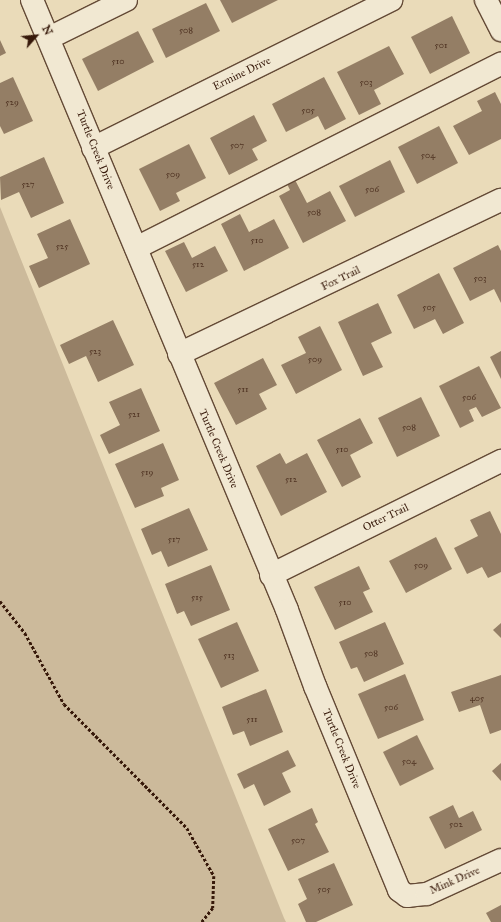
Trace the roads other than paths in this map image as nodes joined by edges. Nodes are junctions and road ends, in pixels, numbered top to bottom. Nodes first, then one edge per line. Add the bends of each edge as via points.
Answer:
1 (32, 0) edge
2 (126, 0) edge
3 (391, 0) edge
4 (486, 0) edge
5 (501, 30) edge
6 (49, 38) junction
7 (501, 64) edge
8 (93, 148) junction
9 (501, 200) edge
10 (136, 248) junction
11 (179, 354) junction
12 (501, 461) edge
13 (271, 575) junction
14 (501, 860) edge
15 (407, 896) joint

1 - 6 street, Turtle Creek Drive
2 - 6 street
3 - 8 street, Ermine Drive
4 - 5 street
6 - 8 street, Turtle Creek Drive
7 - 10 street
8 - 10 street, Turtle Creek Drive
9 - 11 street, Fox Trail
10 - 11 street, Turtle Creek Drive
11 - 13 street, Turtle Creek Drive
12 - 13 street, Otter Trail
13 - 15 street, Turtle Creek Drive via 396,883
14 - 15 street, Mink Drive via 427,894

